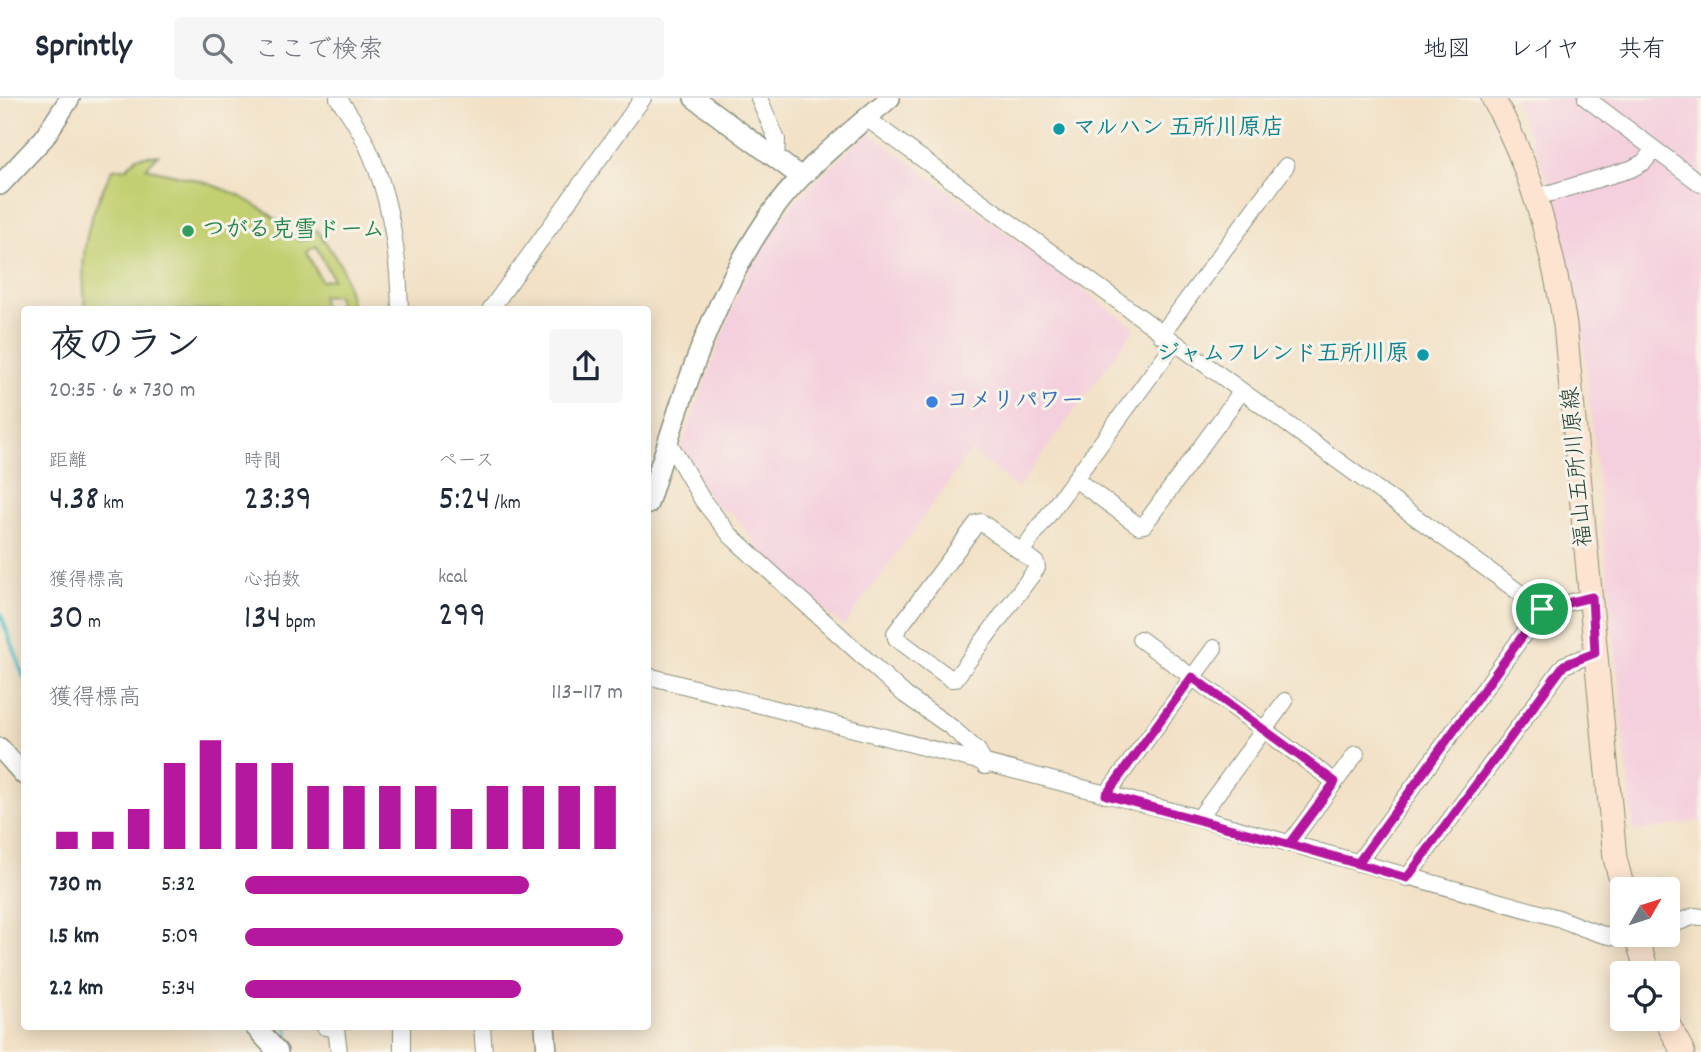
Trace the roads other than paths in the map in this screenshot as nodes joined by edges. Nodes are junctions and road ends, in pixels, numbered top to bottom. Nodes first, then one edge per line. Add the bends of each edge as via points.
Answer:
1 (70, 98) edge
2 (338, 98) edge
3 (643, 98) edge
4 (694, 98) edge
5 (890, 98) edge
6 (1493, 98) edge
7 (1586, 98) edge
8 (764, 101) edge
9 (866, 118) junction
10 (1654, 149) junction
11 (776, 159) junction
12 (1286, 166) dead end
13 (801, 177) junction
14 (1701, 184) edge
15 (0, 185) edge
16 (1537, 197) junction
17 (400, 306) edge
18 (493, 306) edge
19 (1167, 339) junction
20 (1241, 392) junction
21 (668, 441) junction
22 (1075, 479) junction
23 (651, 495) edge
24 (1021, 552) junction
25 (1592, 597) junction
26 (1542, 609) junction
27 (1140, 639) dead end
28 (1214, 648) dead end
29 (1595, 653) junction
30 (651, 677) edge
31 (1192, 677) junction
32 (1285, 701) dead end
33 (1265, 729) junction
34 (0, 748) edge
35 (1356, 754) dead end
36 (985, 766) junction
37 (21, 772) edge
38 (1335, 782) junction
39 (1106, 795) junction
40 (1199, 818) junction
41 (1289, 844) junction
42 (1358, 863) junction
43 (1620, 877) edge
44 (1407, 878) junction
45 (1701, 918) edge
46 (1680, 922) edge
47 (1610, 934) edge
48 (258, 1030) edge
49 (337, 1030) edge
50 (402, 1030) edge
51 (482, 1030) edge
52 (545, 1030) edge
53 (1672, 1031) edge
54 (278, 1052) edge
55 (339, 1052) edge
56 (402, 1052) edge
57 (484, 1052) edge
58 (547, 1052) edge
59 (1683, 1052) edge

1 - 15 street via 44,138
2 - 17 street via 369,150 384,191 395,235
3 - 18 street
4 - 11 street
5 - 9 street
6 - 16 main road, 福山五所川原線
7 - 10 street
8 - 11 street via 777,140
9 - 13 street
9 - 19 street
10 - 14 street
10 - 16 street via 1631,169
11 - 13 street
12 - 19 street
13 - 21 street via 765,222 723,296
16 - 25 main road, 福山五所川原線 via 1565,325
19 - 20 street
19 - 22 street
20 - 22 street via 1144,525 1139,526
20 - 26 street
21 - 23 street
21 - 36 street via 703,501 731,536 905,695 969,743
22 - 24 street
24 - 24 street via 1037,568 955,679 896,638 895,633 977,523
25 - 26 street
25 - 29 main road, 福山五所川原線
26 - 42 street
27 - 31 street
28 - 31 street
29 - 43 main road, 福山五所川原線
29 - 44 street via 1564,665
30 - 36 street
31 - 33 street
31 - 39 street
32 - 33 street
33 - 38 street
33 - 40 street
34 - 37 street
35 - 38 street
36 - 39 street
38 - 41 street
39 - 40 street
40 - 41 street
41 - 42 street
42 - 44 street
44 - 47 street
45 - 46 street
48 - 54 street
49 - 55 street
50 - 56 street
51 - 57 street
52 - 58 street
53 - 59 main road

